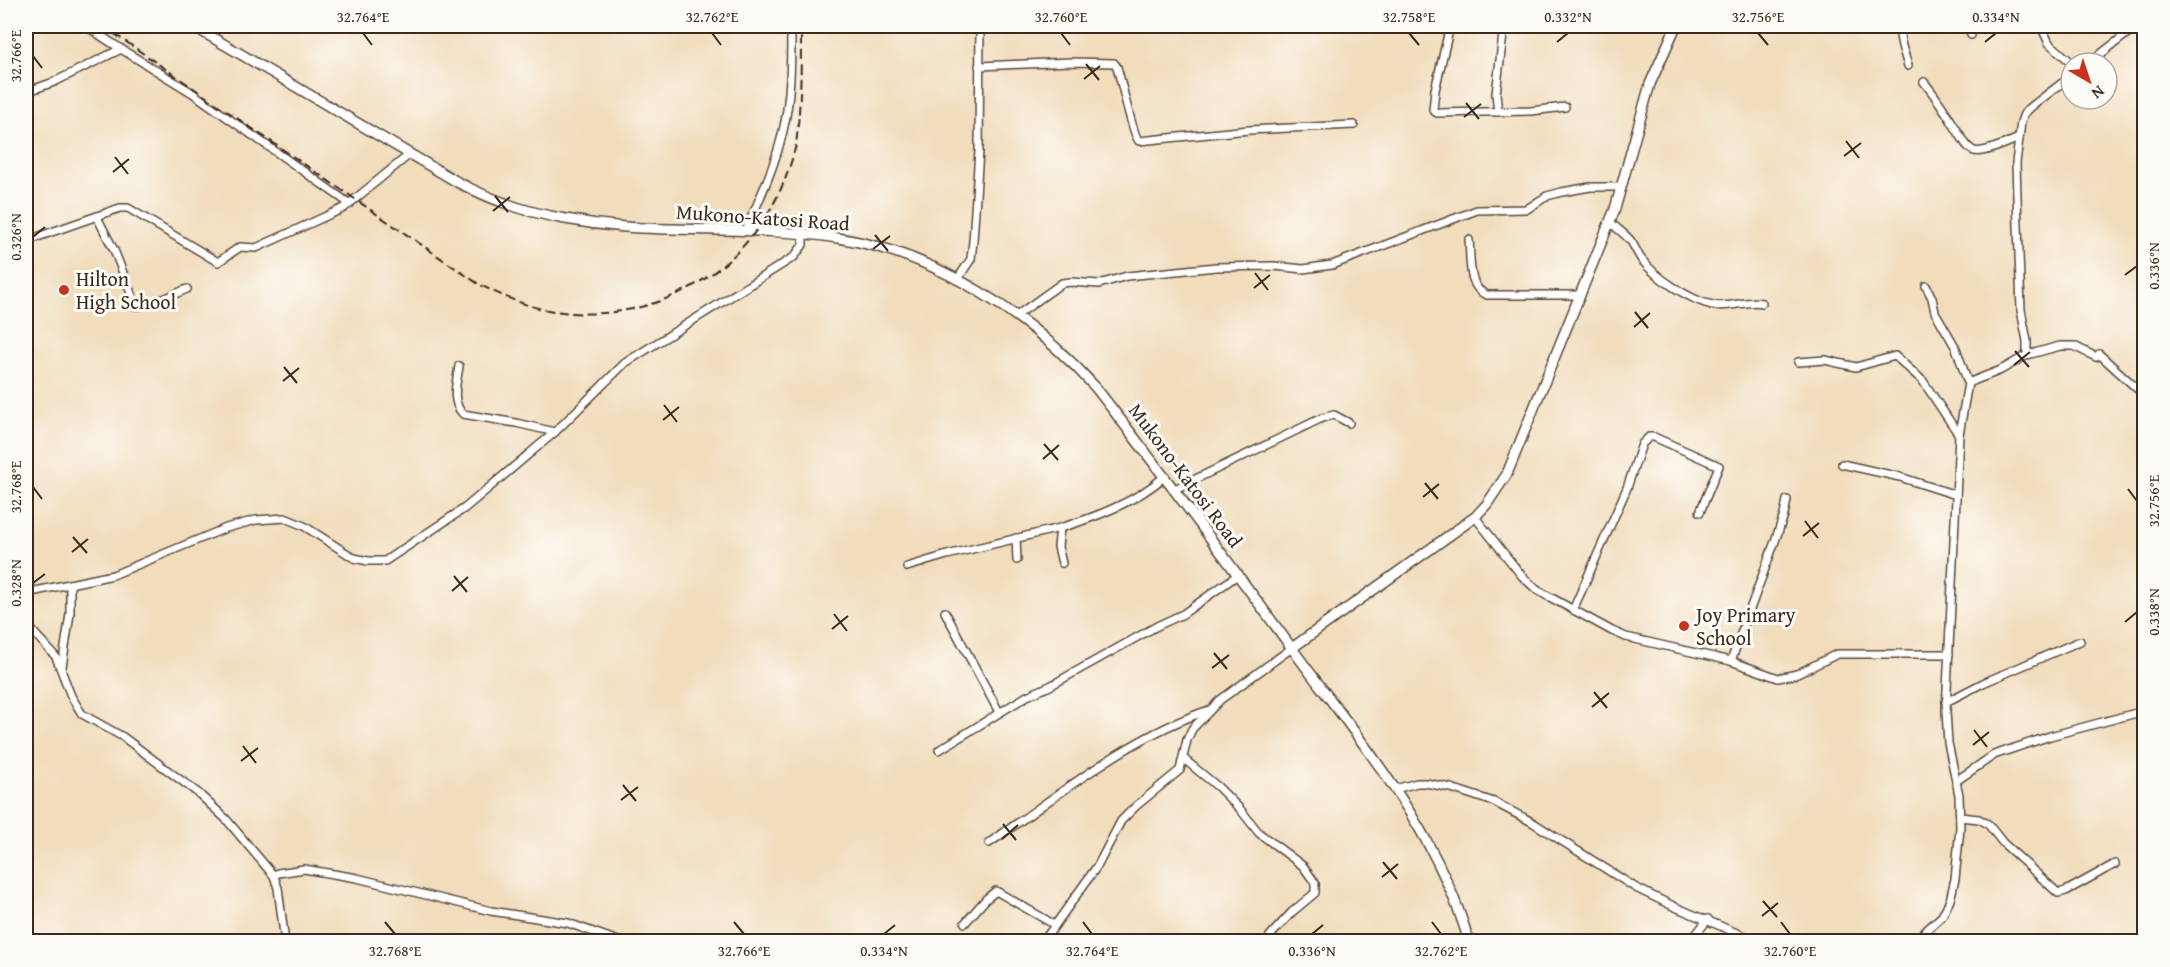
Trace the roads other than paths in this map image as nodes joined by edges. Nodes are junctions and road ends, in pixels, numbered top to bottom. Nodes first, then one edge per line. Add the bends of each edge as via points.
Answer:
1 (86, 26) edge
2 (193, 26) edge
3 (791, 26) edge
4 (980, 26) edge
5 (1450, 26) edge
6 (1504, 26) edge
7 (1676, 26) edge
8 (1898, 26) edge
9 (1969, 26) edge
10 (2041, 26) edge
11 (2137, 26) edge
12 (1971, 35) dead end
13 (121, 49) junction
14 (2059, 51) edge
15 (2105, 51) edge
16 (979, 66) junction
17 (1908, 66) dead end
18 (1924, 82) dead end
19 (2059, 86) edge
20 (26, 92) edge
21 (1565, 107) dead end
22 (1498, 112) junction
23 (1354, 125) dead end
24 (2019, 138) junction
25 (410, 154) junction
26 (1620, 187) junction
27 (350, 204) junction
28 (97, 217) junction
29 (1610, 222) junction
30 (746, 230) junction
31 (803, 235) junction
32 (1469, 240) dead end
33 (26, 241) edge
34 (957, 280) junction
35 (1926, 286) dead end
36 (187, 289) dead end
37 (1581, 295) junction
38 (1762, 303) dead end
39 (1016, 316) junction
40 (2027, 355) junction
41 (1798, 362) dead end
42 (459, 366) dead end
43 (1968, 383) junction
44 (2145, 395) edge
45 (1349, 423) dead end
46 (555, 432) junction
47 (1959, 435) junction
48 (1842, 464) dead end
49 (1165, 476) junction
50 (1174, 489) junction
51 (1956, 495) junction
52 (1787, 500) dead end
53 (1700, 512) dead end
54 (1475, 517) junction
55 (1059, 528) junction
56 (1016, 538) junction
57 (1017, 560) dead end
58 (1062, 563) dead end
59 (907, 567) dead end
60 (1239, 574) junction
61 (70, 584) junction
62 (26, 593) edge
63 (1573, 610) junction
64 (945, 612) dead end
65 (26, 624) edge
66 (2080, 641) dead end
67 (1292, 648) junction
68 (1949, 654) junction
69 (1731, 661) junction
70 (62, 669) junction
71 (1946, 702) junction
72 (1211, 709) junction
73 (2145, 711) edge
74 (999, 712) junction
75 (939, 750) dead end
76 (1184, 759) junction
77 (1956, 781) junction
78 (1395, 789) junction
79 (1960, 817) junction
80 (989, 843) dead end
81 (2115, 864) dead end
82 (274, 876) junction
83 (1708, 919) junction
84 (965, 923) dead end
85 (1055, 924) junction
86 (1270, 936) dead end
87 (285, 942) edge
88 (621, 942) edge
89 (1043, 942) edge
90 (1469, 942) edge
91 (1690, 942) edge
92 (1758, 942) edge
93 (1913, 942) edge

1 - 13 street
2 - 25 main road, Mukono-Katosi Road
3 - 30 street via 783,130
4 - 16 street
5 - 22 street via 1433,110
6 - 22 street
7 - 26 main road via 1650,84
8 - 17 street
9 - 12 street
10 - 14 street
11 - 15 street
13 - 20 street
13 - 27 street via 190,92
16 - 23 street via 1114,63 1139,141
16 - 34 street via 973,241 971,259
18 - 24 street via 1971,149 1979,151
19 - 24 street via 2024,114
21 - 22 street
24 - 40 street via 2016,163 2021,310
25 - 27 street
25 - 30 main road, Mukono-Katosi Road via 459,183 506,204 538,212 625,227
26 - 29 main road
26 - 39 street via 1562,192 1527,209 1477,210 1332,265 1303,269 1216,267 1127,276 1099,284 1062,283
27 - 28 street via 256,248 240,247 218,262 133,210 120,208
28 - 33 street
28 - 36 street via 136,306
29 - 37 main road
29 - 38 street via 1630,240 1651,270 1685,293 1721,306
30 - 31 main road, Mukono-Katosi Road
31 - 34 main road, Mukono-Katosi Road via 878,247
31 - 46 street via 803,245 794,257 625,363
32 - 37 street via 1473,284 1480,293
34 - 39 main road, Mukono-Katosi Road
35 - 43 street
37 - 54 main road via 1507,474
39 - 49 main road, Mukono-Katosi Road via 1074,363
40 - 43 street
40 - 44 street via 2060,346 2074,346 2096,357 2099,354
41 - 47 street via 1825,360 1856,367 1894,356 1923,381
42 - 46 street via 455,397 463,414
43 - 47 street
45 - 50 street via 1334,415 1322,418
46 - 61 street via 465,508 385,561 354,558 285,518 256,520 226,528 113,575
47 - 51 street
48 - 51 street
49 - 50 main road, Mukono-Katosi Road
49 - 55 street via 1152,488 1112,508
50 - 60 main road, Mukono-Katosi Road
51 - 68 street
52 - 69 street
53 - 63 street via 1719,466 1649,437 1642,444 1627,488
54 - 63 street via 1522,576 1546,596
54 - 67 main road
55 - 56 street
55 - 58 street
56 - 57 street
56 - 59 street
60 - 67 main road, Mukono-Katosi Road
60 - 74 street via 1183,614
61 - 62 street
61 - 70 street
63 - 69 street via 1626,637
64 - 74 street
65 - 70 street
66 - 71 street
67 - 72 street
67 - 78 main road, Mukono-Katosi Road
68 - 69 street via 1837,654 1797,674 1778,678
68 - 71 street
70 - 82 street via 82,714 123,737 198,794 226,819
71 - 77 street via 1948,743
72 - 76 street via 1192,729
72 - 80 street via 1138,743
73 - 77 street via 1994,755
74 - 75 street
76 - 85 street via 1180,770 1121,821 1098,866
76 - 86 street via 1218,787 1259,833 1312,876 1315,893
77 - 79 street
78 - 83 street via 1426,783 1494,802 1636,888
78 - 90 main road, Mukono-Katosi Road via 1441,866
79 - 81 street via 1988,824 2003,843 2058,893
79 - 93 street via 1950,900 1937,922
82 - 87 street
82 - 88 street via 304,868 315,870 491,911 568,923
83 - 91 street
83 - 92 street
84 - 85 street via 996,891
85 - 89 street

